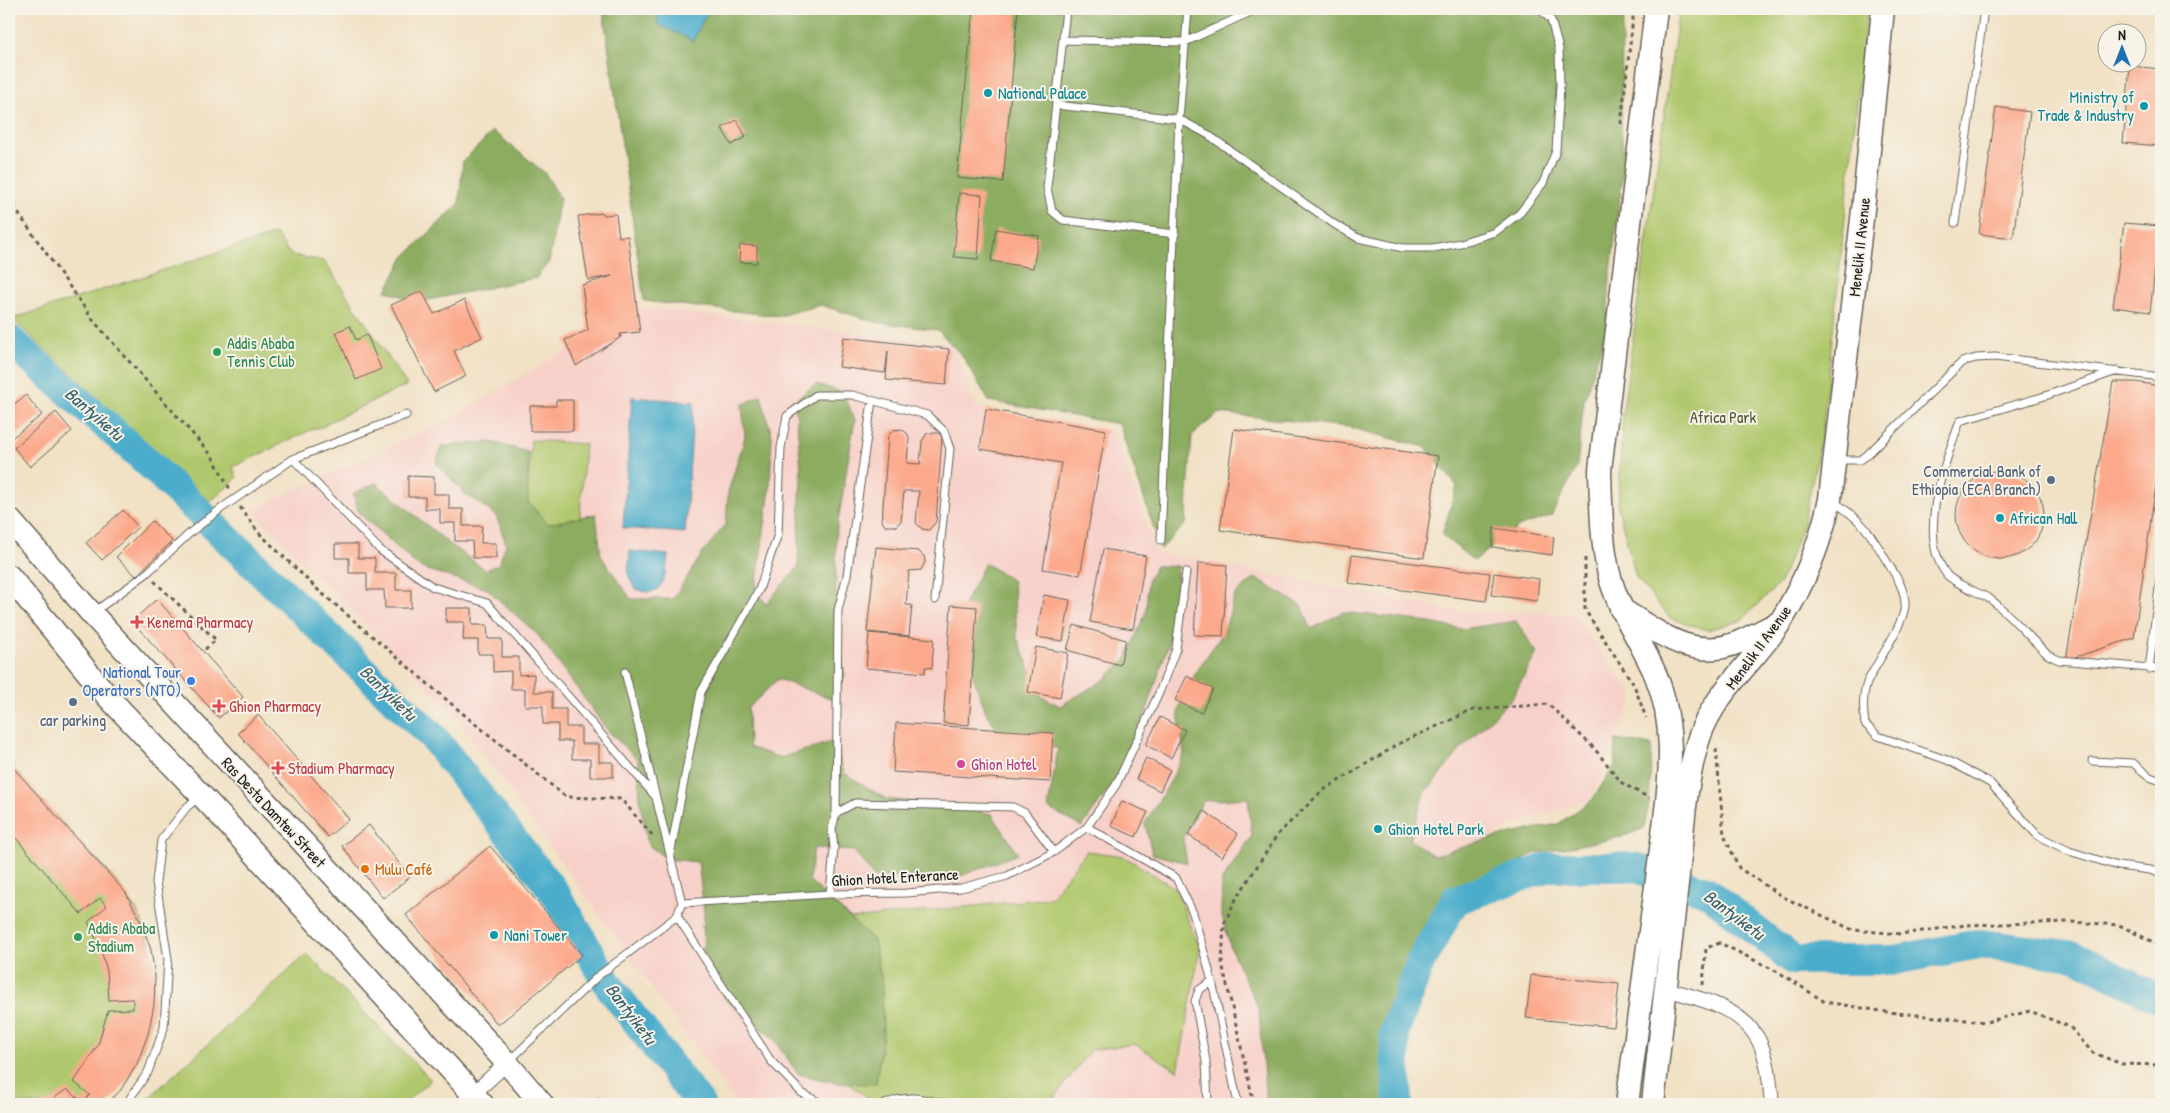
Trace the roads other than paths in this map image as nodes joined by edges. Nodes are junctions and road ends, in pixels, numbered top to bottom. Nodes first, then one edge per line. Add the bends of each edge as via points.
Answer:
1 (1066, 9) edge
2 (1188, 9) edge
3 (1257, 9) edge
4 (1540, 9) edge
5 (1656, 9) edge
6 (1883, 9) edge
7 (1984, 9) edge
8 (1064, 40) junction
9 (1185, 42) junction
10 (1056, 105) junction
11 (1179, 119) junction
12 (1955, 222) dead end
13 (1175, 234) junction
14 (2117, 372) junction
15 (2161, 377) edge
16 (872, 401) junction
17 (406, 416) dead end
18 (293, 459) junction
19 (1835, 461) junction
20 (1830, 499) junction
21 (9, 519) edge
22 (1161, 540) dead end
23 (1186, 572) dead end
24 (2161, 572) edge
25 (9, 576) edge
26 (936, 600) dead end
27 (1620, 608) junction
28 (92, 614) junction
29 (1780, 621) junction
30 (2149, 669) junction
31 (2161, 669) edge
32 (625, 672) dead end
33 (2092, 761) dead end
34 (2161, 781) edge
35 (202, 795) junction
36 (655, 796) junction
37 (836, 813) junction
38 (1668, 814) junction
39 (1087, 827) junction
40 (1054, 852) junction
41 (670, 855) junction
42 (2161, 874) edge
43 (830, 894) junction
44 (682, 903) junction
45 (677, 916) junction
46 (1212, 981) junction
47 (1666, 982) junction
48 (507, 1063) junction
49 (472, 1101) edge
50 (126, 1104) edge
51 (542, 1104) edge
52 (822, 1104) edge
53 (885, 1104) edge
54 (945, 1104) edge
55 (1208, 1104) edge
56 (1238, 1104) edge
57 (1627, 1104) edge
58 (1653, 1104) edge
59 (1772, 1104) edge

1 - 8 lane
2 - 9 lane
3 - 9 lane
4 - 11 lane via 1551,20 1558,49 1560,85 1556,151 1543,184 1520,213 1495,232 1460,243 1434,248 1402,248 1358,238 1208,134
5 - 27 main road, Menelik II Avenue via 1600,470 1607,565
6 - 19 main road, Menelik II Avenue
7 - 12 lane
8 - 9 lane
8 - 10 lane
9 - 11 lane
10 - 11 lane
10 - 13 lane via 1047,188 1052,211 1063,220
11 - 13 lane
13 - 22 lane
14 - 15 lane
14 - 19 lane via 1996,357 1962,362 1866,456 1860,460
14 - 30 lane via 1960,421 1944,466 1934,518 1935,553 1948,576 1990,600 2048,655 2059,660
16 - 26 lane via 927,415 944,431 950,449
16 - 37 lane via 847,575 838,610
16 - 41 lane via 852,394 816,394 787,416 781,448 778,534 759,590 701,692
17 - 18 lane
18 - 28 lane via 222,508 146,574
18 - 36 lane via 380,550 433,587 487,604
19 - 20 main road, Menelik II Avenue
20 - 29 main road, Menelik II Avenue via 1823,531 1800,585
20 - 42 lane via 1855,516 1870,534 1902,586 1905,603 1899,624 1867,684 1863,708 1865,724 1878,736 1947,760 1990,783 2038,836 2068,851 2118,866
21 - 28 main road, Ras Desta Damtew Street
23 - 39 lane, Ghion Hotel Enterance via 1176,649 1159,694 1116,785
24 - 30 lane
25 - 35 main road via 108,697
27 - 29 main road via 1690,648 1706,649 1737,643
27 - 38 main road, Menelik II Avenue via 1656,676 1666,709 1670,746
28 - 48 main road, Ras Desta Damtew Street
29 - 38 main road, Menelik II Avenue via 1711,711
30 - 31 lane
32 - 36 lane
33 - 34 lane via 2133,763 2150,777
35 - 49 main road
35 - 50 lane via 187,807 161,840 156,882 168,959 164,1028 148,1072
36 - 41 lane
37 - 40 lane via 855,803 1013,807 1025,813
37 - 43 lane via 832,829 834,848
38 - 47 main road, Menelik II Avenue
38 - 57 main road, Menelik II Avenue via 1644,965
39 - 40 lane, Ghion Hotel Enterance
39 - 46 lane via 1176,878 1193,913
40 - 43 lane, Ghion Hotel Enterance via 1007,876 962,888
41 - 44 lane
43 - 44 lane, Ghion Hotel Enterance
44 - 45 lane
45 - 48 lane via 598,976
45 - 52 lane via 771,1061 802,1093
46 - 55 lane via 1199,990 1195,1001 1206,1061
46 - 56 lane
47 - 58 main road, Menelik II Avenue
47 - 59 street via 1735,1013 1762,1046
48 - 49 street
48 - 51 main road, Ras Desta Damtew Street
53 - 54 lane via 918,1097

